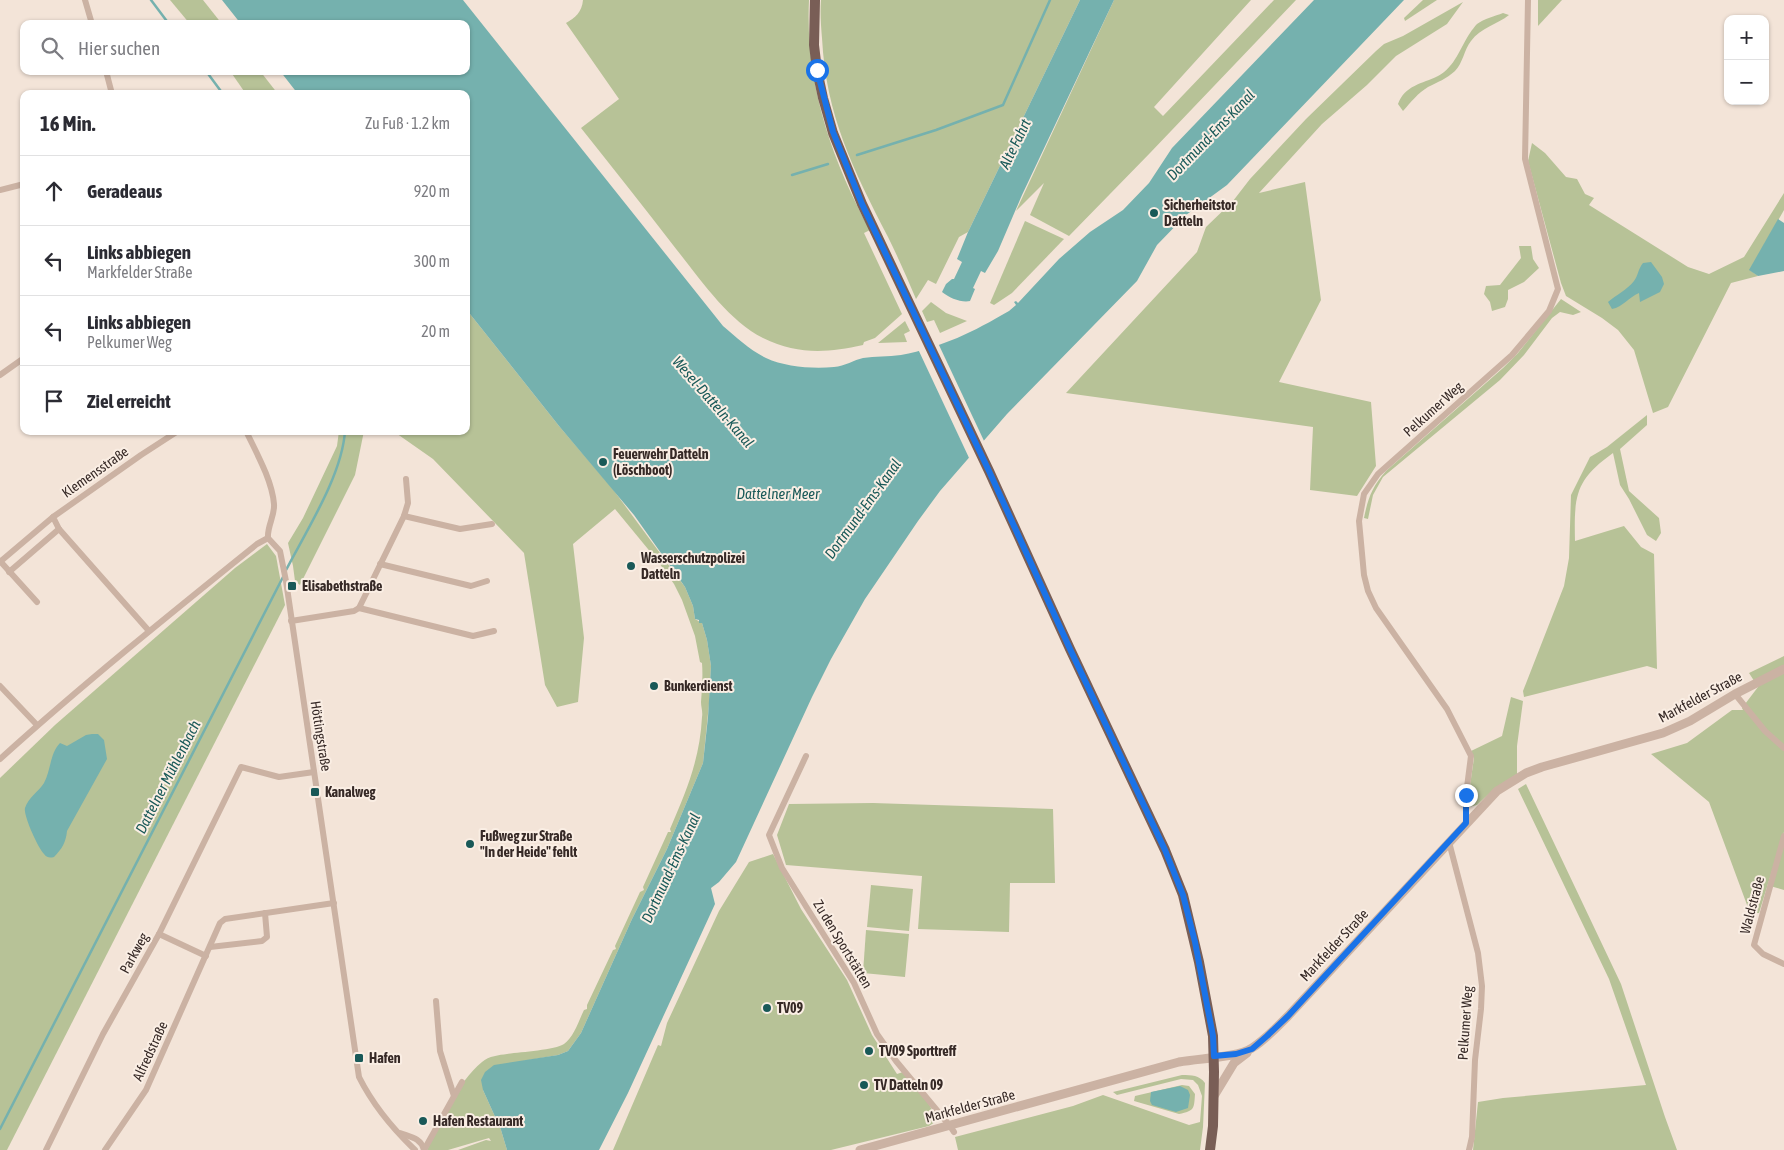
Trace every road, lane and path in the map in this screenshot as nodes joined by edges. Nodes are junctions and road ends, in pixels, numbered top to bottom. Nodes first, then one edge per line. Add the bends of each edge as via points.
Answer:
1 (85, 0) edge
2 (815, 0) edge
3 (1528, 0) edge
4 (91, 20) edge
5 (107, 75) edge
6 (111, 90) edge
7 (20, 185) edge
8 (0, 190) edge
9 (20, 361) edge
10 (0, 375) edge
11 (172, 435) edge
12 (248, 435) edge
13 (406, 479) dead end
14 (404, 516) junction
15 (53, 517) junction
16 (492, 524) dead end
17 (59, 528) junction
18 (268, 538) junction
19 (0, 561) edge
20 (380, 564) junction
21 (9, 572) junction
22 (488, 581) dead end
23 (37, 602) dead end
24 (359, 608) junction
25 (291, 621) junction
26 (149, 631) junction
27 (494, 631) dead end
28 (1784, 669) edge
29 (0, 686) edge
30 (1735, 694) junction
31 (37, 725) junction
32 (1784, 748) edge
33 (806, 756) dead end
34 (0, 759) edge
35 (314, 772) junction
36 (1466, 823) junction
37 (1784, 836) edge
38 (1449, 842) junction
39 (334, 903) junction
40 (265, 913) junction
41 (159, 934) junction
42 (210, 947) junction
43 (206, 956) junction
44 (1784, 964) edge
45 (436, 1001) dead end
46 (1252, 1049) junction
47 (1214, 1056) junction
48 (462, 1082) dead end
49 (454, 1096) junction
50 (1214, 1096) junction
51 (952, 1129) junction
52 (397, 1132) junction
53 (46, 1150) edge
54 (105, 1150) edge
55 (415, 1150) edge
56 (424, 1150) edge
57 (860, 1150) edge
58 (1210, 1150) edge
59 (1469, 1150) edge

1 - 4 street
2 - 47 main road via 817,70 840,150 862,204 1161,841 1183,895 1199,962
3 - 36 street, Pelkumer Weg via 1525,159 1558,289 1549,311 1512,355 1378,474 1364,494 1359,521 1364,574 1372,600 1447,709 1472,756
5 - 6 street
7 - 8 street
9 - 10 street
11 - 15 street, Klemensstraße
12 - 18 street via 272,496 274,512
13 - 14 street via 408,504
14 - 16 street via 460,529
14 - 20 street
15 - 17 street
15 - 19 street, Klemensstraße
17 - 21 street
17 - 26 street
18 - 25 street, Höttingstraße via 280,551
18 - 26 street
19 - 21 street
20 - 22 street via 471,586
20 - 24 street
21 - 23 street
24 - 25 street
24 - 27 street via 473,636
25 - 35 street, Höttingstraße
26 - 31 street
28 - 30 street, Markfelder Straße
29 - 31 street
30 - 32 street via 1765,731
30 - 36 street, Markfelder Straße via 1663,733 1526,773 1497,791
31 - 34 street
33 - 51 street, Zu den Sportstätten via 769,835 782,868 854,983 877,1034
35 - 39 street, Höttingstraße
35 - 41 street, Parkweg via 279,777 241,767
36 - 38 street, Markfelder Straße
37 - 44 street, Waldstraße via 1754,945 1763,954
38 - 46 street, Markfelder Straße via 1288,1016
38 - 59 street, Pelkumer Weg via 1478,953 1482,986
39 - 40 street, Alfredstraße
39 - 52 street, Höttingstraße via 359,1077
40 - 42 street, Alfredstraße via 225,919 220,923
40 - 42 street via 267,937 262,941
41 - 43 street
41 - 53 street, Parkweg via 103,1034
42 - 43 street, Alfredstraße
43 - 54 street, Alfredstraße via 146,1090
45 - 49 street via 440,1051
46 - 47 street, Markfelder Straße
46 - 50 street via 1234,1063
47 - 50 main road
47 - 51 street, Markfelder Straße via 1179,1062
48 - 49 street
49 - 56 street
50 - 58 main road
51 - 57 street, Markfelder Straße
52 - 55 street, Höttingstraße
52 - 56 street, Höttingstraße via 417,1139

